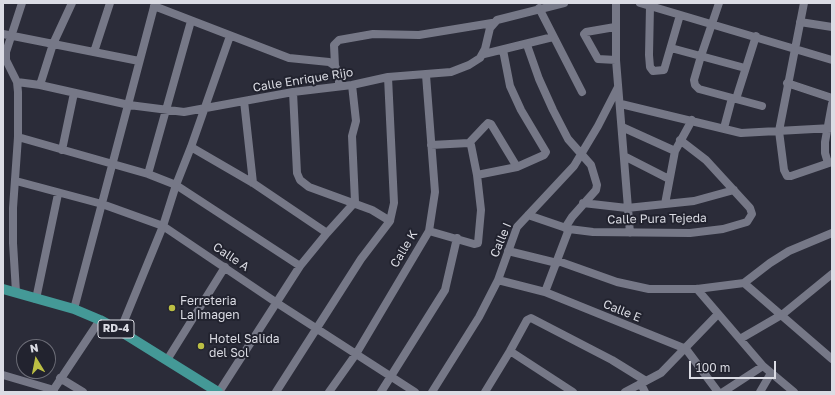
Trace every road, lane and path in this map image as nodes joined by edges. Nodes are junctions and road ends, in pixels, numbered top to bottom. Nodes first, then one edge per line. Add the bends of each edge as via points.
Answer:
1 (22, 3) edge
2 (72, 3) edge
3 (110, 3) edge
4 (564, 3) edge
5 (616, 3) edge
6 (640, 3) edge
7 (719, 3) edge
8 (804, 3) edge
9 (154, 4) edge
10 (650, 6) junction
11 (539, 8) junction
12 (680, 16) junction
13 (191, 21) junction
14 (800, 22) junction
15 (492, 23) junction
16 (712, 25) junction
17 (615, 27) junction
18 (832, 27) edge
19 (7, 35) edge
20 (230, 36) junction
21 (756, 36) junction
22 (553, 37) junction
23 (54, 44) junction
24 (527, 45) junction
25 (671, 48) junction
26 (795, 48) junction
27 (504, 50) junction
28 (94, 52) junction
29 (484, 54) junction
30 (701, 56) junction
31 (616, 60) junction
32 (832, 60) edge
33 (139, 61) junction
34 (335, 66) junction
35 (745, 68) junction
36 (426, 75) junction
37 (388, 77) junction
38 (17, 82) junction
39 (787, 83) junction
40 (40, 85) junction
41 (352, 85) junction
42 (339, 86) junction
43 (618, 87) junction
44 (293, 92) junction
45 (582, 92) dead end
46 (74, 94) junction
47 (832, 98) edge
48 (734, 99) junction
49 (244, 101) junction
50 (621, 104) junction
51 (832, 104) edge
52 (129, 105) junction
53 (762, 106) dead end
54 (205, 108) junction
55 (166, 111) junction
56 (692, 120) junction
57 (622, 127) junction
58 (830, 127) edge
59 (724, 128) junction
60 (779, 131) junction
61 (18, 137) junction
62 (680, 140) junction
63 (469, 143) junction
64 (430, 145) junction
65 (191, 147) junction
66 (62, 150) junction
67 (675, 151) junction
68 (581, 154) junction
69 (624, 156) junction
70 (830, 163) edge
71 (112, 164) junction
72 (517, 167) junction
73 (148, 174) junction
74 (477, 175) junction
75 (669, 179) junction
76 (16, 181) junction
77 (253, 184) junction
78 (176, 185) junction
79 (734, 190) junction
80 (58, 194) junction
81 (355, 202) junction
82 (102, 204) junction
83 (583, 204) junction
84 (665, 204) junction
85 (627, 208) junction
86 (528, 215) junction
87 (390, 221) junction
88 (163, 226) junction
89 (567, 229) junction
90 (429, 231) junction
91 (327, 233) junction
92 (630, 233) junction
93 (832, 233) edge
94 (457, 238) junction
95 (508, 252) junction
96 (557, 262) junction
97 (300, 266) junction
98 (225, 267) junction
99 (832, 274) edge
100 (498, 280) junction
101 (744, 283) junction
102 (3, 289) edge
103 (697, 289) junction
104 (16, 292) junction
105 (545, 292) junction
106 (36, 298) junction
107 (277, 303) junction
108 (74, 309) junction
109 (718, 314) junction
110 (782, 314) junction
111 (100, 320) junction
112 (317, 329) junction
113 (120, 331) junction
114 (740, 339) junction
115 (686, 349) junction
116 (510, 351) junction
117 (356, 354) junction
118 (832, 359) edge
119 (167, 360) junction
120 (763, 366) junction
121 (771, 373) junction
122 (3, 376) edge
123 (390, 377) junction
124 (60, 378) junction
125 (644, 383) junction
126 (486, 390) edge
127 (53, 391) edge
128 (83, 392) edge
129 (218, 392) edge
130 (276, 392) edge
131 (329, 392) edge
132 (380, 392) edge
133 (414, 392) edge
134 (432, 392) edge
135 (496, 392) edge
136 (573, 392) edge
137 (625, 392) edge
138 (646, 392) edge
139 (718, 392) edge
140 (723, 392) edge
141 (760, 392) edge
142 (794, 392) edge

1 - 19 street
2 - 23 street
3 - 28 street
4 - 11 street
5 - 17 street
6 - 10 street
7 - 16 street
8 - 14 street
9 - 13 street
9 - 33 street
10 - 12 street
10 - 25 street via 651,70 664,70
11 - 15 street
11 - 22 street
12 - 16 street
12 - 25 street
13 - 20 street
13 - 55 street
14 - 18 street
14 - 26 street
15 - 29 street
15 - 34 street via 419,35 373,34 339,40 334,45
16 - 21 street
16 - 30 street
17 - 31 street
17 - 31 street via 584,34 598,59
19 - 23 street
19 - 38 street via 6,60
20 - 34 street via 289,58 329,62
20 - 54 street
21 - 26 street
21 - 35 street
22 - 24 street
22 - 45 street
23 - 28 street
23 - 40 street
24 - 27 street
24 - 68 street via 556,116 568,139
25 - 30 street
26 - 32 street
26 - 39 street
27 - 29 street
27 - 72 street via 510,86 546,152
28 - 33 street
29 - 36 street, Calle Enrique Rijo via 469,65 451,72
30 - 35 street
30 - 48 street via 695,85 699,89
31 - 43 street
33 - 52 street
34 - 42 street via 339,74
35 - 48 street
36 - 37 street, Calle Enrique Rijo
36 - 64 street, Calle K
37 - 41 street, Calle Enrique Rijo
37 - 87 street via 394,202
38 - 40 street, Calle Enrique Rijo
38 - 61 street
39 - 47 street
39 - 60 street
40 - 46 street, Calle Enrique Rijo
41 - 42 street, Calle Enrique Rijo
41 - 81 street via 356,121 352,136
42 - 44 street, Calle Enrique Rijo
43 - 50 street
43 - 68 street, Calle I
44 - 49 street, Calle Enrique Rijo
44 - 81 street via 297,172 300,180 309,187
46 - 52 street, Calle Enrique Rijo
46 - 66 street
48 - 53 street
48 - 59 street
49 - 54 street, Calle Enrique Rijo
49 - 77 street
50 - 56 street
50 - 57 street
51 - 58 street
52 - 55 street, Calle Enrique Rijo
52 - 71 street
54 - 55 street, Calle Enrique Rijo via 184,112
54 - 65 street
55 - 73 street
56 - 59 street
56 - 62 street
57 - 67 street
57 - 69 street
58 - 60 street
58 - 70 street via 825,154
59 - 60 street via 741,133
60 - 70 street via 787,176
61 - 66 street
61 - 76 street
62 - 67 street
62 - 79 street, Calle Pura Tejeda via 706,160
63 - 64 street
63 - 72 street via 485,126 492,124
63 - 74 street
64 - 90 street, Calle K via 435,192
65 - 77 street
65 - 78 street
66 - 71 street
67 - 75 street
68 - 83 street via 591,165 597,188
68 - 86 street, Calle I via 574,166
69 - 75 street
69 - 85 street
71 - 73 street
71 - 82 street
72 - 74 street
73 - 78 street
74 - 94 street via 481,210 479,240 474,244
75 - 84 street
76 - 80 street, Calle A
76 - 104 street via 13,208
77 - 91 street
78 - 88 street
78 - 97 street
79 - 84 street via 694,201
79 - 92 street, Calle Pura Tejeda via 750,208 752,214 747,222 723,229 690,233
80 - 82 street, Calle A
80 - 106 street
81 - 87 street
81 - 91 street
82 - 88 street, Calle A
82 - 108 street
83 - 85 street
83 - 89 street
84 - 85 street
85 - 92 street
86 - 89 street, Calle Pura Tejeda
86 - 95 street, Calle I via 517,227
87 - 112 street via 361,259
88 - 98 street, Calle A
88 - 113 street
89 - 92 street, Calle Pura Tejeda
89 - 96 street
90 - 94 street
90 - 117 street, Calle K
91 - 97 street
93 - 101 street via 789,251
94 - 123 street via 445,290
95 - 96 street
95 - 100 street, Calle I
96 - 103 street via 618,282 649,289
96 - 105 street
97 - 107 street
98 - 107 street, Calle A
98 - 119 street
99 - 110 street
100 - 105 street, Calle E
100 - 134 street, Calle I via 479,317
101 - 103 street
101 - 110 street
102 - 104 main road, RD-4
103 - 109 street
104 - 106 main road, RD-4
105 - 115 street, Calle E
106 - 108 main road, RD-4
107 - 112 street, Calle A
107 - 129 street
108 - 111 main road, RD-4
109 - 114 street
109 - 115 street
110 - 114 street
110 - 118 street
111 - 113 main road, RD-4
111 - 124 street
112 - 117 street, Calle A
112 - 130 street
113 - 119 main road, RD-4
114 - 120 street
115 - 125 street via 661,374
115 - 139 street
116 - 125 street via 531,318 612,360
116 - 126 street
116 - 136 street
117 - 123 street, Calle A
117 - 131 street, Calle K
119 - 129 main road, RD-4
120 - 121 street
120 - 140 street
121 - 141 street
121 - 142 street
122 - 127 street
123 - 132 street
123 - 133 street, Calle A
124 - 127 street
124 - 128 street
125 - 137 street
125 - 138 street
126 - 135 street

